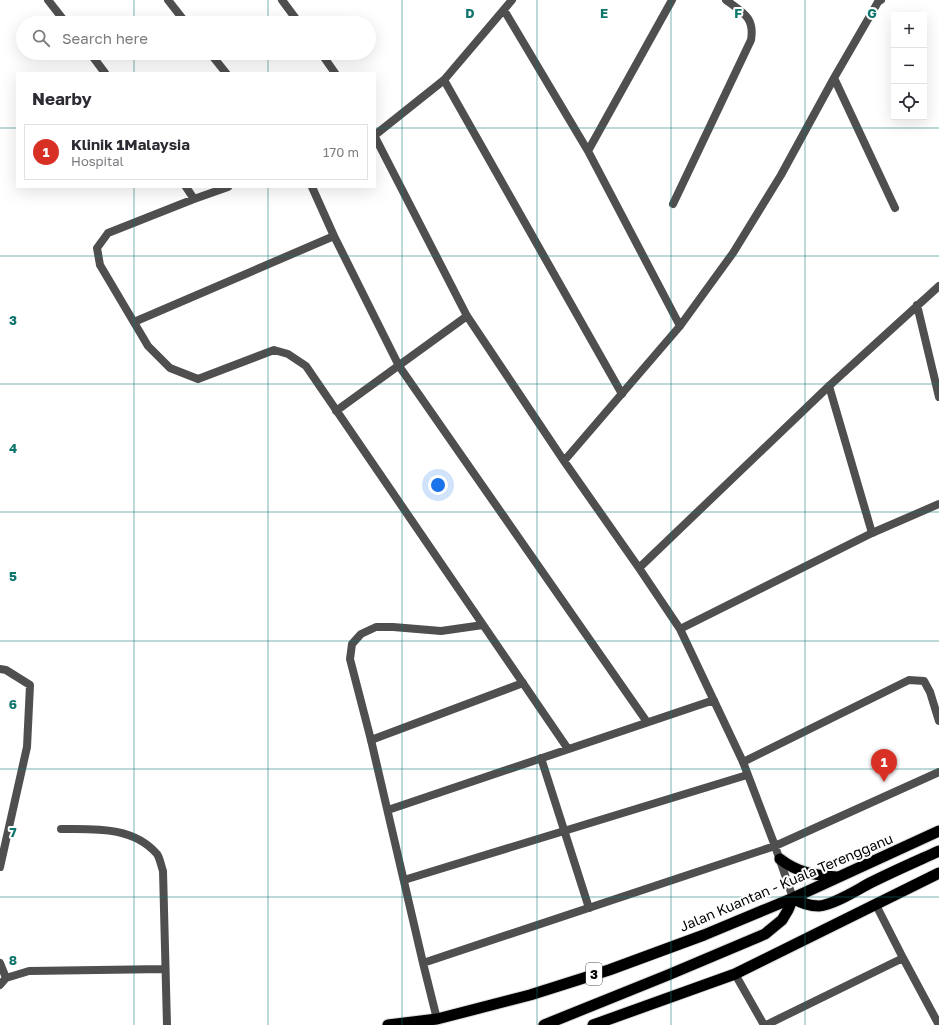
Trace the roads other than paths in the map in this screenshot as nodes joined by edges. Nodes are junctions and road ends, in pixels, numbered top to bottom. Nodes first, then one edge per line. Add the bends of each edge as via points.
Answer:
1 (48, 0) edge
2 (168, 0) edge
3 (282, 0) edge
4 (512, 0) edge
5 (672, 0) edge
6 (726, 0) edge
7 (878, 1) edge
8 (504, 10) junction
9 (61, 16) edge
10 (181, 16) edge
11 (294, 16) edge
12 (96, 60) edge
13 (216, 60) edge
14 (326, 60) edge
15 (105, 72) edge
16 (225, 72) edge
17 (334, 72) edge
18 (834, 78) junction
19 (444, 80) junction
20 (376, 135) edge
21 (376, 138) edge
22 (588, 151) junction
23 (187, 188) edge
24 (225, 188) edge
25 (312, 188) edge
26 (194, 199) junction
27 (673, 204) dead end
28 (895, 208) dead end
29 (334, 236) junction
30 (939, 286) edge
31 (917, 305) junction
32 (466, 316) junction
33 (134, 322) junction
34 (680, 326) junction
35 (399, 366) junction
36 (829, 386) junction
37 (622, 394) junction
38 (939, 397) edge
39 (336, 411) junction
40 (564, 461) junction
41 (939, 504) edge
42 (872, 532) junction
43 (639, 568) junction
44 (483, 625) junction
45 (680, 629) junction
46 (0, 669) edge
47 (523, 684) junction
48 (714, 700) junction
49 (939, 721) edge
50 (647, 722) junction
51 (371, 740) junction
52 (568, 749) junction
53 (541, 758) junction
54 (743, 762) junction
55 (939, 772) edge
56 (747, 774) junction
57 (388, 810) junction
58 (61, 829) dead end
59 (939, 830) edge
60 (565, 831) junction
61 (775, 846) junction
62 (939, 851) edge
63 (780, 859) junction
64 (0, 867) edge
65 (939, 873) edge
66 (838, 877) junction
67 (404, 880) junction
68 (793, 898) junction
69 (876, 905) junction
70 (589, 908) junction
71 (903, 958) junction
72 (0, 963) edge
73 (423, 963) junction
74 (165, 969) junction
75 (735, 974) junction
76 (6, 978) junction
77 (0, 985) edge
78 (437, 1019) junction
79 (167, 1025) edge
80 (388, 1025) edge
81 (544, 1025) edge
82 (593, 1025) edge
83 (765, 1025) edge
84 (939, 1025) edge

1 - 9 street
2 - 10 street
3 - 11 street
4 - 8 street
5 - 22 street
6 - 27 street via 744,13 753,30
7 - 18 street
8 - 19 street
8 - 22 street
12 - 15 street
13 - 16 street
14 - 17 street
18 - 28 street
18 - 34 street via 781,175 733,253
19 - 20 street
19 - 37 street
21 - 32 street
22 - 34 street
23 - 26 street
24 - 26 street
25 - 29 street
26 - 33 street via 108,233 97,248 100,265
29 - 33 street
29 - 35 street
30 - 31 street
31 - 36 street
31 - 38 street
32 - 35 street
32 - 40 street
33 - 39 street via 148,346 170,368 198,378 274,350 288,354 306,366
34 - 37 street
35 - 39 street
35 - 50 street
36 - 42 street
36 - 43 street
37 - 40 street
39 - 44 street
40 - 43 street
41 - 42 street
42 - 45 street
43 - 45 street
44 - 47 street
44 - 51 street via 441,632 376,627 361,634 352,644 350,659
45 - 48 street
46 - 64 street via 30,685 27,748
47 - 51 street
47 - 52 street
48 - 50 street
48 - 54 street
49 - 54 street via 924,681 909,680
50 - 52 street
51 - 57 street
52 - 53 street
53 - 57 street
53 - 60 street
54 - 56 street
55 - 61 street
56 - 60 street
56 - 61 street
57 - 67 street
58 - 74 street via 106,829 140,839 158,855 163,871
59 - 66 highway, Jalan Kuantan - Kuala Terengganu / 3
60 - 67 street
60 - 70 street
61 - 63 street
61 - 70 street
62 - 68 highway via 827,905 809,905
63 - 66 highway via 789,867 804,873
63 - 68 street
65 - 69 highway
66 - 68 highway, Jalan Kuantan - Kuala Terengganu / 3
67 - 73 street
68 - 78 highway, Jalan Kuantan - Kuala Terengganu / 3 via 704,935 609,970 530,995
68 - 81 highway via 782,920 765,934
69 - 71 street
69 - 75 highway
70 - 73 street
71 - 83 street
71 - 84 street
72 - 76 street
73 - 78 street
74 - 76 street via 29,971
74 - 79 street
75 - 82 highway
75 - 83 street
76 - 77 street
78 - 80 highway, Jalan Kuantan - Kuala Terengganu / 3

